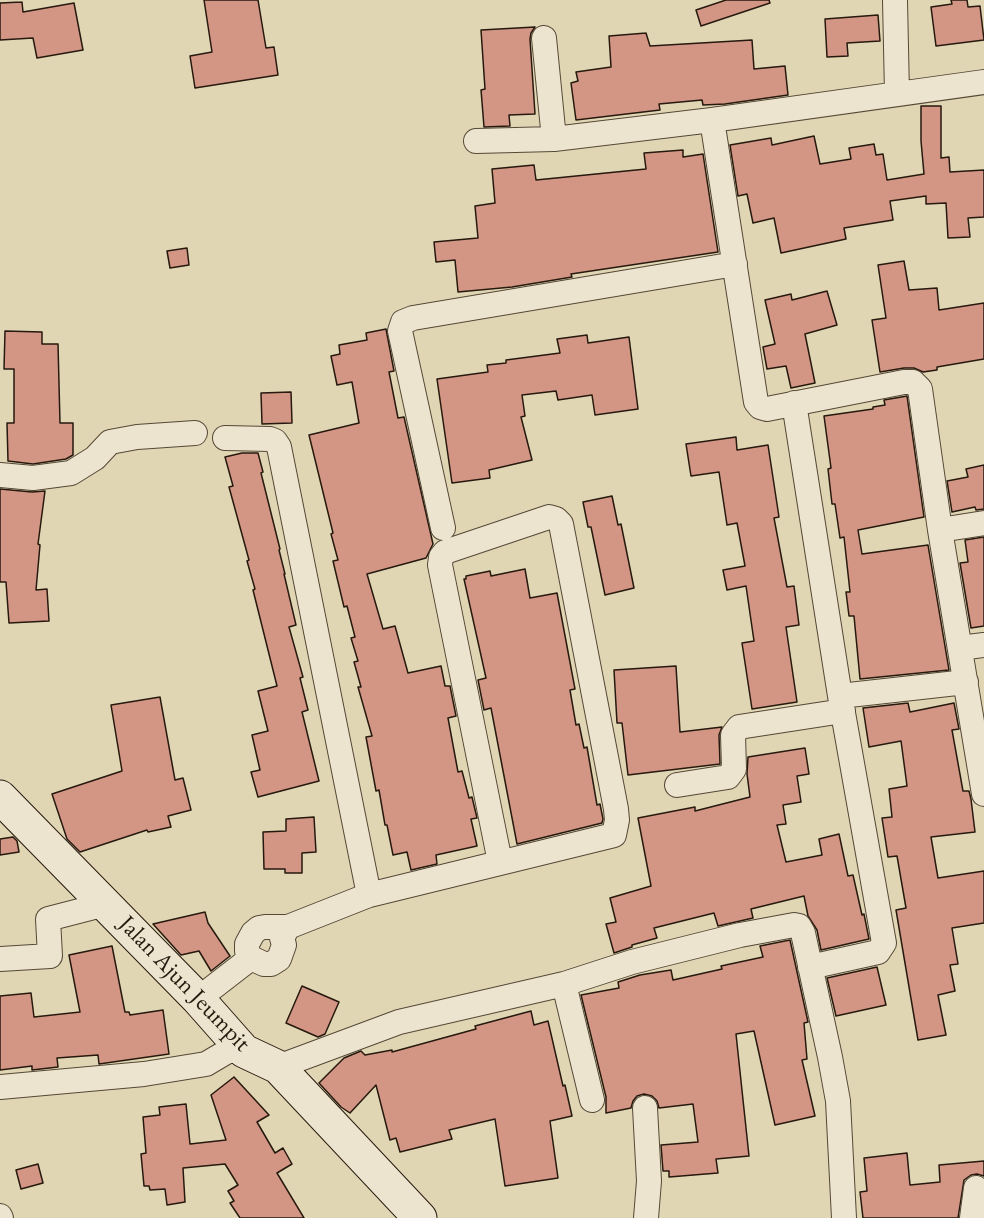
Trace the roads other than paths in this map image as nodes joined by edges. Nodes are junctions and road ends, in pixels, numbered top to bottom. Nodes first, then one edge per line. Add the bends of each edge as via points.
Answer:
1 (895, 0) edge
2 (544, 38) dead end
3 (984, 82) edge
4 (897, 94) junction
5 (712, 120) junction
6 (554, 139) junction
7 (476, 141) dead end
8 (735, 264) junction
9 (794, 403) junction
10 (195, 433) dead end
11 (225, 438) dead end
12 (0, 475) edge
13 (984, 523) edge
14 (443, 528) dead end
15 (940, 530) junction
16 (972, 647) edge
17 (966, 682) junction
18 (841, 704) junction
19 (677, 785) dead end
20 (984, 795) edge
21 (0, 797) edge
22 (500, 862) junction
23 (369, 895) junction
24 (106, 904) junction
25 (0, 959) edge
26 (810, 967) junction
27 (564, 984) junction
28 (198, 999) junction
29 (236, 1051) junction
30 (278, 1067) junction
31 (0, 1087) edge
32 (592, 1100) dead end
33 (645, 1108) dead end
34 (976, 1188) dead end
35 (420, 1218) edge
36 (646, 1218) edge
37 (844, 1218) edge
38 (972, 1218) edge

1 - 4 street
2 - 6 street
3 - 4 street
4 - 5 street
5 - 6 street
5 - 8 street
6 - 7 street
8 - 9 street via 756,402 766,409
8 - 14 street via 403,322 400,331
9 - 15 street via 913,382 920,389
9 - 18 street
10 - 12 street via 110,442 95,458 64,475
11 - 23 street via 270,439 279,447
13 - 15 street
15 - 16 street
16 - 17 street
17 - 18 street
17 - 20 street
18 - 19 street via 739,727 733,735 734,769 728,777
18 - 26 street via 884,943 878,952
21 - 24 street, Jalan Ajun Jeumpit
22 - 22 street via 441,557 445,552 549,517 561,524 617,820 614,835
22 - 23 street
23 - 28 street via 288,927 259,928 247,944 251,958
24 - 25 street via 48,920 50,956
24 - 28 street, Jalan Ajun Jeumpit
26 - 27 street via 803,933 794,925 632,962
26 - 37 street via 838,1101
27 - 30 street via 399,1022
27 - 32 street
28 - 29 street, Jalan Ajun Jeumpit
29 - 30 street, Jalan Ajun Jeumpit
29 - 31 street via 206,1064 144,1074
30 - 35 street, Jalan Ajun Jeumpit
33 - 36 street via 649,1181
34 - 38 street

